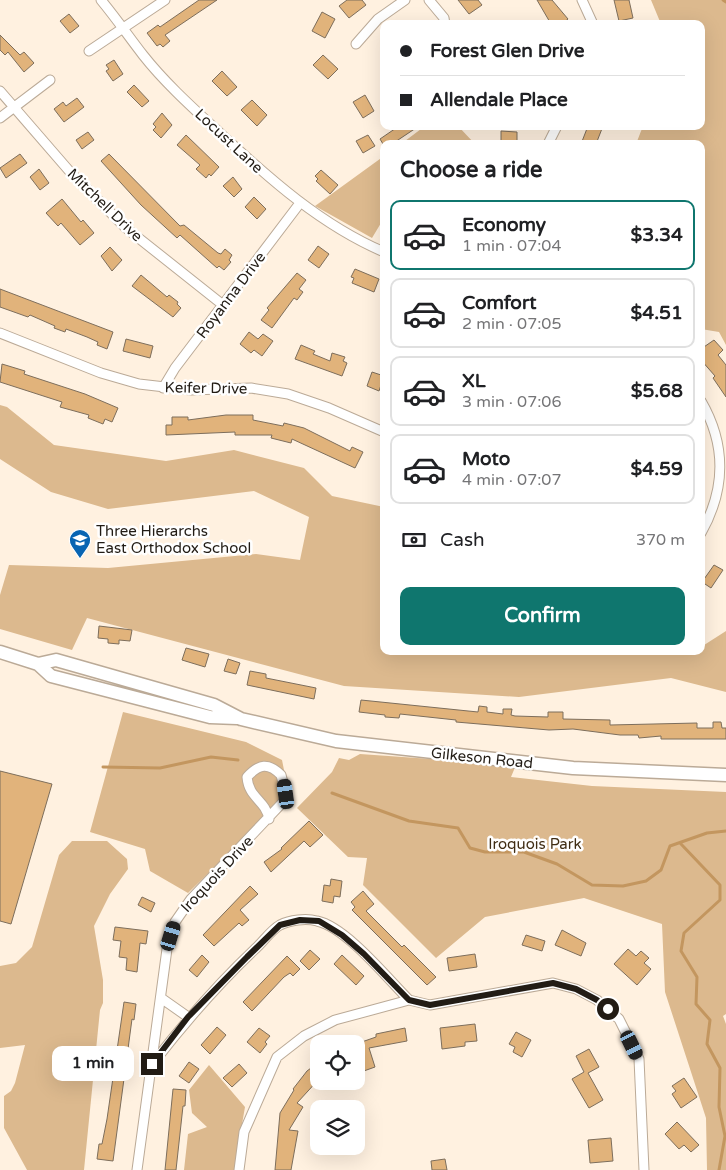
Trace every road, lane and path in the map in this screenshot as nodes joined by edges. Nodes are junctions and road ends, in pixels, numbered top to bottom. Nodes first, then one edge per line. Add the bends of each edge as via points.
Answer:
1 (101, 0) edge
2 (166, 0) edge
3 (405, 0) edge
4 (429, 0) edge
5 (582, 0) edge
6 (444, 20) edge
7 (591, 20) edge
8 (125, 28) junction
9 (356, 44) dead end
10 (89, 51) dead end
11 (50, 80) dead end
12 (0, 91) edge
13 (14, 107) junction
14 (0, 118) edge
15 (300, 203) junction
16 (380, 250) edge
17 (223, 305) junction
18 (0, 333) edge
19 (163, 388) junction
20 (705, 408) edge
21 (380, 430) edge
22 (705, 525) edge
23 (0, 652) edge
24 (726, 776) edge
25 (268, 819) junction
26 (161, 998) junction
27 (409, 1000) junction
28 (188, 1017) junction
29 (152, 1064) junction
30 (137, 1170) edge
31 (239, 1170) edge
32 (644, 1170) edge

1 - 8 street, Locust Lane
2 - 8 street
3 - 9 street via 378,19
4 - 6 street
5 - 7 street
8 - 10 street
8 - 15 street, Locust Lane via 143,55 175,89
11 - 13 street
12 - 13 street, Mitchell Drive
13 - 14 street
13 - 17 street, Mitchell Drive via 126,228
15 - 16 street, Locust Lane via 364,244
15 - 17 street, Royanna Drive
17 - 19 street, Royanna Drive
18 - 19 street, Keifer Drive via 101,373
19 - 21 street, Keifer Drive via 251,388 288,394
20 - 22 street via 718,432 724,473 720,493
23 - 24 street, Gilkeson Road via 38,664 56,660 214,705 242,719 296,733 377,747 573,768
25 - 25 street, Iroquois Drive via 286,794 282,775 263,765 247,777 250,791 267,811
25 - 26 street, Iroquois Drive via 191,899 175,922 167,949
26 - 28 street
26 - 29 street, Iroquois Drive
27 - 28 street via 342,935 319,921 300,920 280,925
27 - 31 street via 335,1020 304,1036 277,1057 244,1132
27 - 32 street via 430,1005 553,983 576,989 597,1000 619,1019 638,1058
28 - 29 street
29 - 30 street, Iroquois Drive

